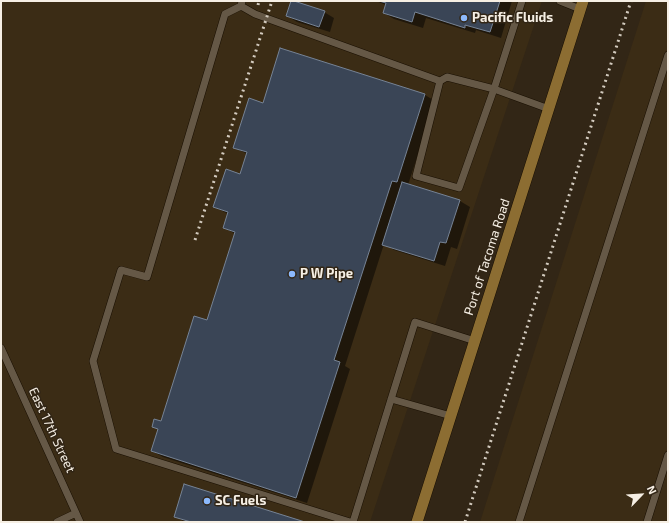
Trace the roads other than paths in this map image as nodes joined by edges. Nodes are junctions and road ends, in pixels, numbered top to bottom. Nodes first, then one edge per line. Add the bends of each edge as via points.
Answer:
1 (522, 1) edge
2 (560, 1) edge
3 (242, 3) edge
4 (582, 5) edge
5 (668, 55) edge
6 (440, 81) junction
7 (494, 89) junction
8 (549, 109) junction
9 (475, 341) junction
10 (1, 348) edge
11 (391, 399) junction
12 (450, 416) junction
13 (668, 455) edge
14 (76, 513) junction
15 (57, 522) edge
16 (80, 522) edge
17 (350, 522) edge
18 (354, 522) edge
19 (417, 522) edge
20 (519, 522) edge
21 (647, 522) edge

1 - 7 lane
2 - 4 lane
3 - 6 lane via 254,14
3 - 17 lane via 225,14 147,277 121,270 93,361 116,449
4 - 8 main road, Port of Tacoma Road
5 - 20 lane
6 - 7 lane via 447,78
6 - 7 lane via 416,176 459,188
7 - 8 lane
8 - 9 main road, Port of Tacoma Road
9 - 11 lane via 415,322
9 - 12 main road, Port of Tacoma Road
10 - 14 lane, East 17th Street
11 - 12 lane
11 - 18 lane
12 - 19 main road, Port of Tacoma Road
13 - 21 lane
14 - 15 lane
14 - 16 lane, East 17th Street

